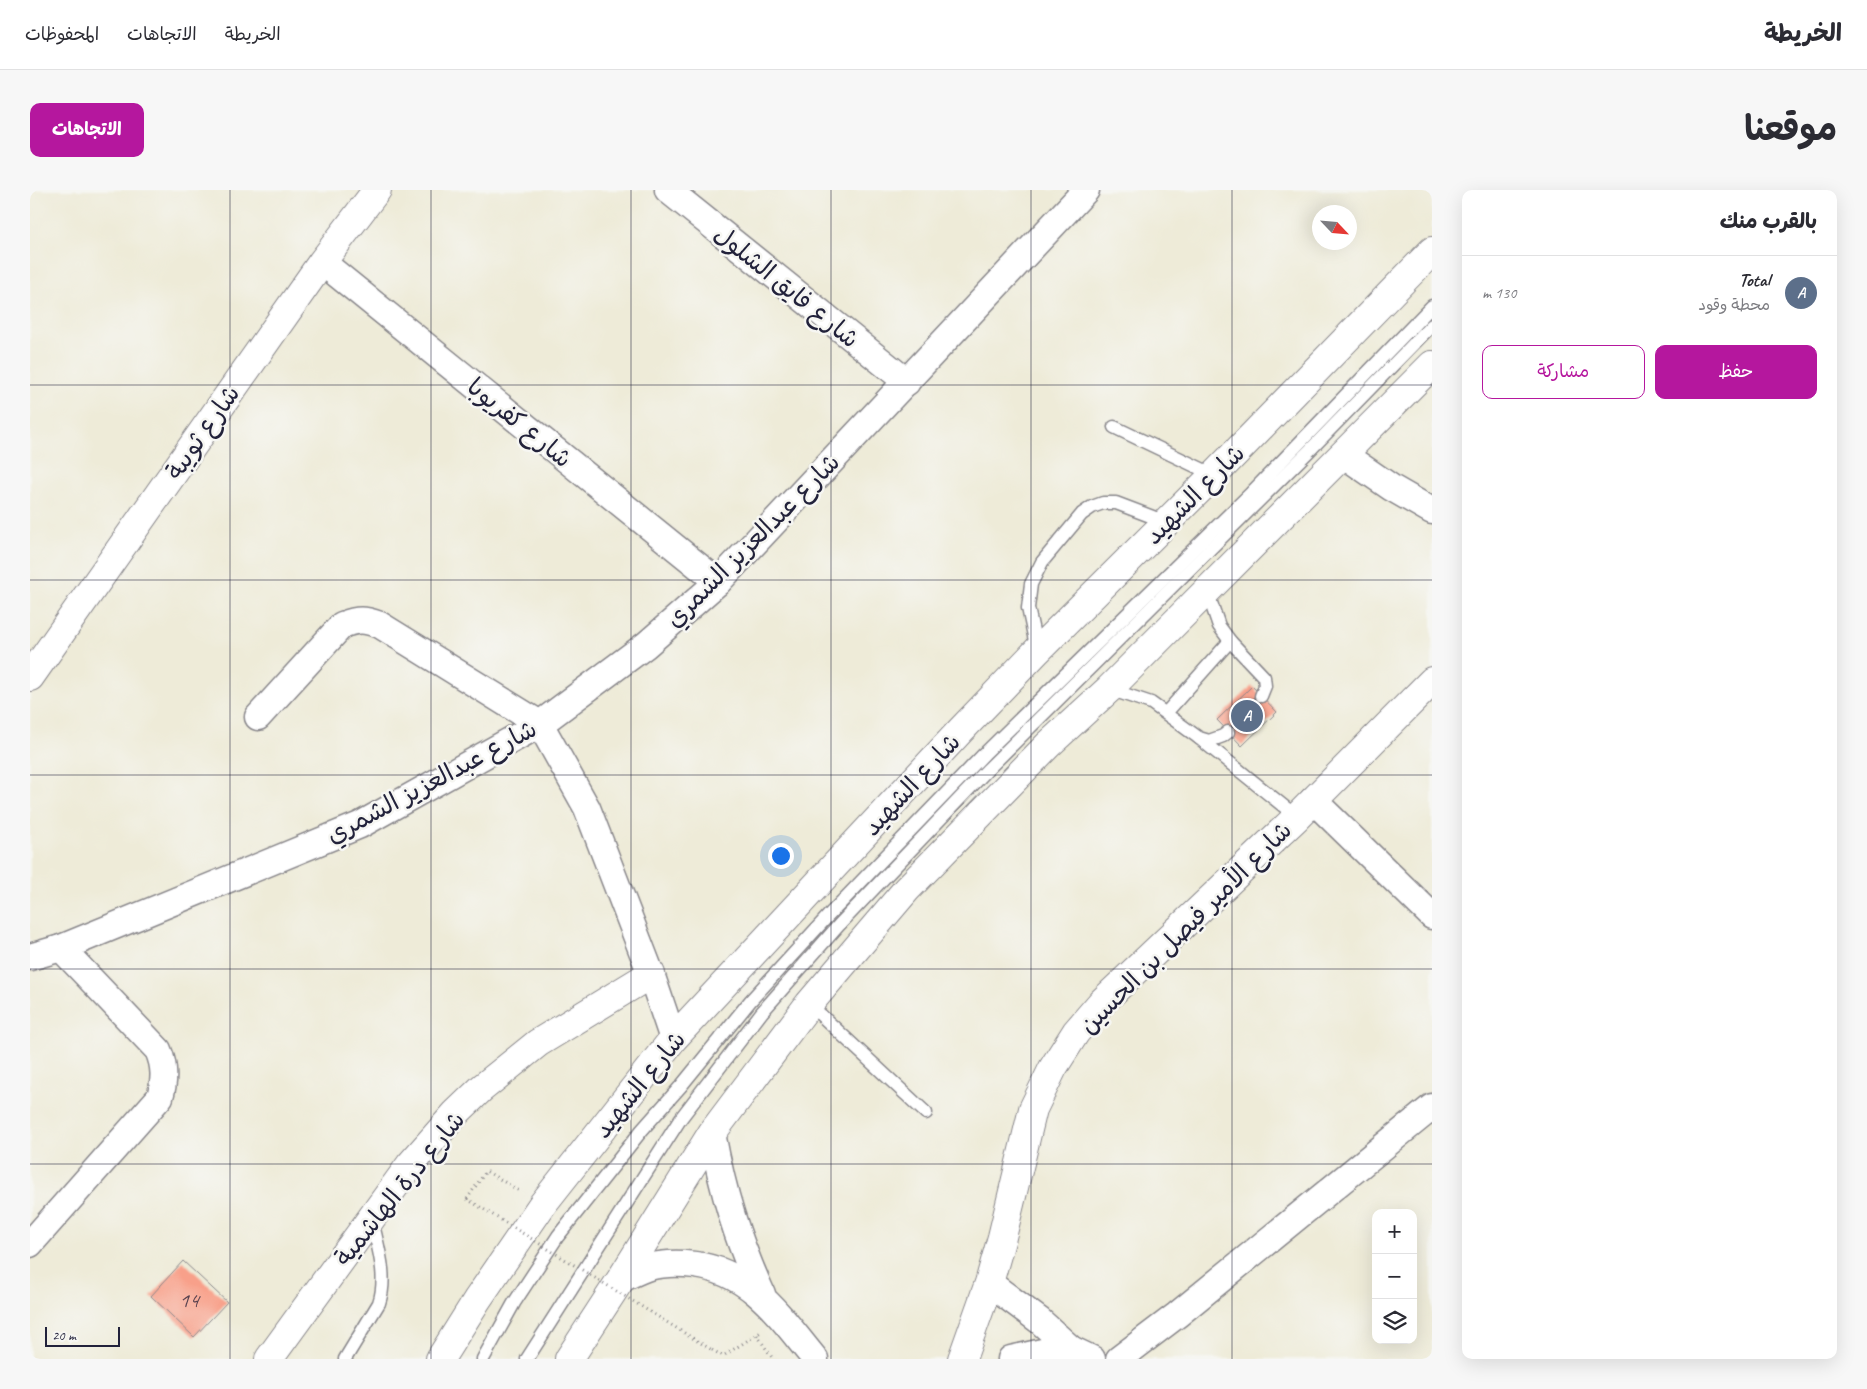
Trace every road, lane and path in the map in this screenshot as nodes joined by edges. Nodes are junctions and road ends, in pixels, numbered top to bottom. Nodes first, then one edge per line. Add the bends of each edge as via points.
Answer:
1 (377, 190) edge
2 (668, 190) edge
3 (1086, 190) edge
4 (1432, 252) edge
5 (322, 262) junction
6 (1432, 306) edge
7 (1432, 325) edge
8 (1432, 365) edge
9 (907, 382) junction
10 (1114, 427) dead end
11 (1344, 455) junction
12 (1214, 475) junction
13 (1432, 512) edge
14 (1166, 522) junction
15 (718, 582) junction
16 (1208, 591) junction
17 (1230, 641) junction
18 (1037, 651) junction
19 (30, 677) edge
20 (1432, 681) edge
21 (1108, 689) junction
22 (1262, 696) dead end
23 (1166, 713) junction
24 (258, 718) dead end
25 (540, 724) junction
26 (1228, 732) dead end
27 (1199, 738) junction
28 (1305, 809) junction
29 (1432, 916) edge
30 (61, 948) junction
31 (30, 957) edge
32 (651, 974) junction
33 (809, 1004) junction
34 (673, 1039) junction
35 (1432, 1107) edge
36 (926, 1114) dead end
37 (712, 1133) junction
38 (542, 1205) junction
39 (372, 1217) junction
40 (30, 1244) edge
41 (621, 1279) junction
42 (989, 1283) junction
43 (764, 1299) junction
44 (1081, 1354) edge
45 (269, 1359) edge
46 (345, 1359) edge
47 (440, 1359) edge
48 (483, 1359) edge
49 (527, 1359) edge
50 (569, 1359) edge
51 (773, 1359) edge
52 (815, 1359) edge
53 (962, 1359) edge
54 (1012, 1359) edge
55 (1119, 1359) edge

1 - 5 main road, شارع ثويبة
2 - 9 street, شارع فايق الشلول
3 - 9 street, شارع عبدالعزيز الشمري
4 - 12 main road, شارع الشهيد
5 - 15 street, شارع كفريوبا
5 - 19 main road, شارع ثويبة
6 - 48 lane via 1251,493 977,762 751,1000 558,1236 524,1286
7 - 49 lane via 1309,452 988,769 839,925 762,1012 681,1118
8 - 11 main road
9 - 15 street, شارع عبدالعزيز الشمري
10 - 12 lane
11 - 13 street
11 - 16 main road
12 - 14 main road, شارع الشهيد
14 - 18 main road, شارع الشهيد
14 - 18 lane via 1116,503 1103,503 1082,514 1042,562 1031,584 1028,608
15 - 25 street, شارع عبدالعزيز الشمري via 646,645
16 - 17 lane via 1214,615
16 - 21 main road
17 - 22 lane via 1264,678
17 - 23 lane
18 - 34 main road, شارع الشهيد
20 - 28 main road, شارع الأمير فيصل بن الحسين
21 - 23 lane via 1151,703
21 - 33 main road via 1048,745 907,889
23 - 27 lane
24 - 25 street via 342,625 355,620 380,625
25 - 30 street, شارع عبدالعزيز الشمري via 360,825
25 - 32 street via 587,808
26 - 27 lane via 1216,739
27 - 28 lane
28 - 29 street
28 - 42 main road, شارع الأمير فيصل بن الحسين via 1101,1003 1076,1032 1032,1109
30 - 31 street, شارع عبدالعزيز الشمري
30 - 40 street via 158,1050 163,1062 164,1082 160,1097
32 - 34 street
32 - 39 main road, شارع درة الهاشمية via 538,1043 482,1088 432,1139
33 - 36 lane
33 - 37 main road
34 - 38 main road, شارع الشهيد
35 - 55 street
37 - 41 main road
37 - 43 street via 732,1218
38 - 47 main road, شارع الشهيد
38 - 51 path, bridge via 486,1171 468,1199 723,1356 757,1335
39 - 45 main road, شارع درة الهاشمية
39 - 46 lane via 384,1282 382,1294
41 - 43 street via 650,1267 681,1263 712,1267 740,1280
41 - 50 main road
42 - 44 street
42 - 53 main road, شارع الأمير فيصل بن الحسين
43 - 52 street
44 - 54 street via 1046,1352

